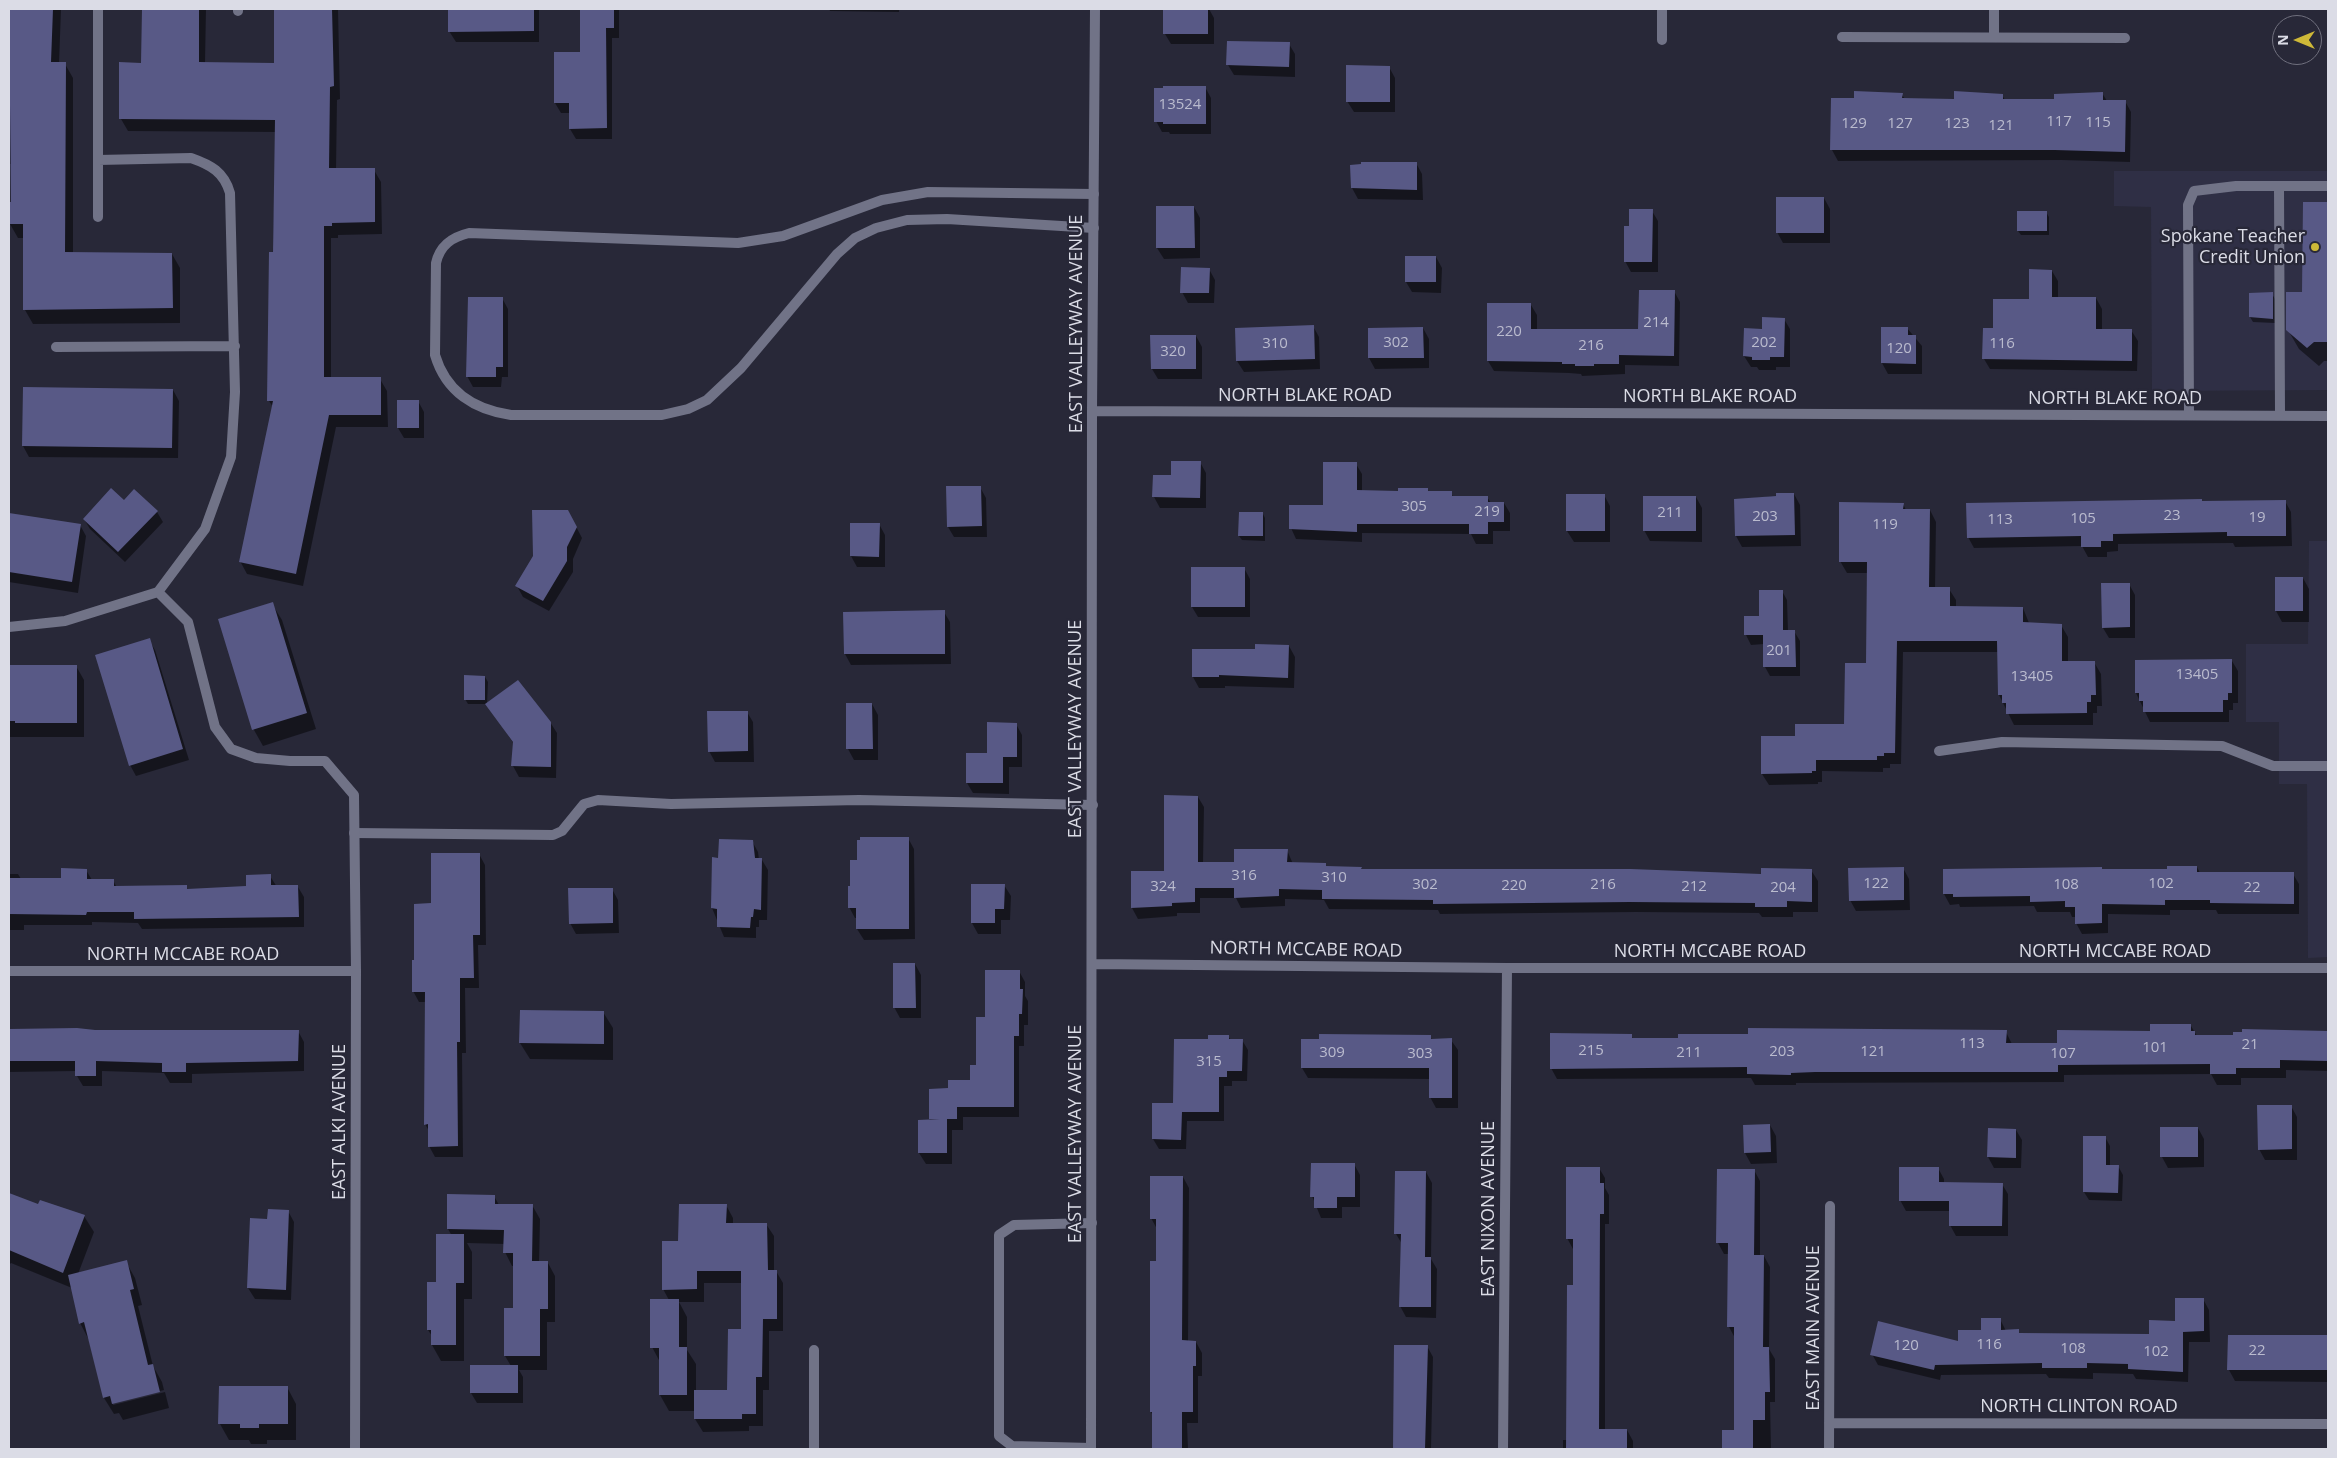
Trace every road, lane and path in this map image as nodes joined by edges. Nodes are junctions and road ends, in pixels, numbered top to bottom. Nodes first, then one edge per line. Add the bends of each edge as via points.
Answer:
1 (98, 9) edge
2 (1095, 9) edge
3 (1662, 9) edge
4 (1994, 9) edge
5 (1842, 37) dead end
6 (1994, 37) junction
7 (2125, 38) dead end
8 (1662, 40) dead end
9 (98, 160) junction
10 (2279, 186) junction
11 (2328, 186) edge
12 (1094, 194) junction
13 (98, 217) dead end
14 (1094, 228) junction
15 (235, 346) junction
16 (56, 347) dead end
17 (1092, 411) junction
18 (2189, 415) junction
19 (2280, 416) junction
20 (2328, 416) edge
21 (158, 592) junction
22 (9, 627) edge
23 (1939, 751) dead end
24 (2328, 766) edge
25 (1093, 805) junction
26 (354, 833) junction
27 (1093, 964) junction
28 (1507, 968) junction
29 (2328, 968) edge
30 (9, 971) edge
31 (356, 971) junction
32 (1830, 1206) dead end
33 (1092, 1223) junction
34 (814, 1350) dead end
35 (1829, 1423) junction
36 (2328, 1424) edge
37 (1091, 1448) edge
38 (355, 1449) edge
39 (814, 1449) edge
40 (1503, 1449) edge
41 (1829, 1449) edge

1 - 9 street
2 - 12 street, EAST VALLEYWAY AVENUE
3 - 8 street
4 - 6 street
5 - 6 street
6 - 7 street
9 - 13 street
9 - 15 street via 191,158 219,172 227,182
10 - 11 street
10 - 18 street via 2236,186 2194,191 2188,205
10 - 19 street
12 - 14 street, EAST VALLEYWAY AVENUE
12 - 14 street via 906,194 784,236 738,244 469,233 456,236 445,244 436,263 435,355 439,369 455,392 495,413 673,414 707,400 741,368 837,254 855,238 876,228 907,220 947,219
14 - 17 street, EAST VALLEYWAY AVENUE
15 - 16 street
15 - 21 street via 230,457 204,529
17 - 18 street, NORTH BLAKE ROAD
17 - 25 street, EAST VALLEYWAY AVENUE
18 - 19 street, NORTH BLAKE ROAD
19 - 20 street, NORTH BLAKE ROAD
21 - 22 street via 65,621
21 - 26 street, EAST ALKI AVENUE via 188,622 216,727 230,749 256,758 325,761 354,795
23 - 24 street via 2002,742 2222,746 2273,766
25 - 26 street via 869,800 671,804 598,800 584,804 562,831 553,835
25 - 27 street, EAST VALLEYWAY AVENUE
26 - 31 street, EAST ALKI AVENUE
27 - 28 street, NORTH MCCABE ROAD
27 - 33 street, EAST VALLEYWAY AVENUE
28 - 29 street, NORTH MCCABE ROAD
28 - 40 street, EAST NIXON AVENUE
30 - 31 street, NORTH MCCABE ROAD
31 - 38 street, EAST ALKI AVENUE
32 - 35 street, EAST MAIN AVENUE
33 - 37 street, EAST VALLEYWAY AVENUE
33 - 37 street via 1014,1224 999,1235 999,1436 1012,1446
34 - 39 street
35 - 36 street, NORTH CLINTON ROAD
35 - 41 street, EAST MAIN AVENUE

